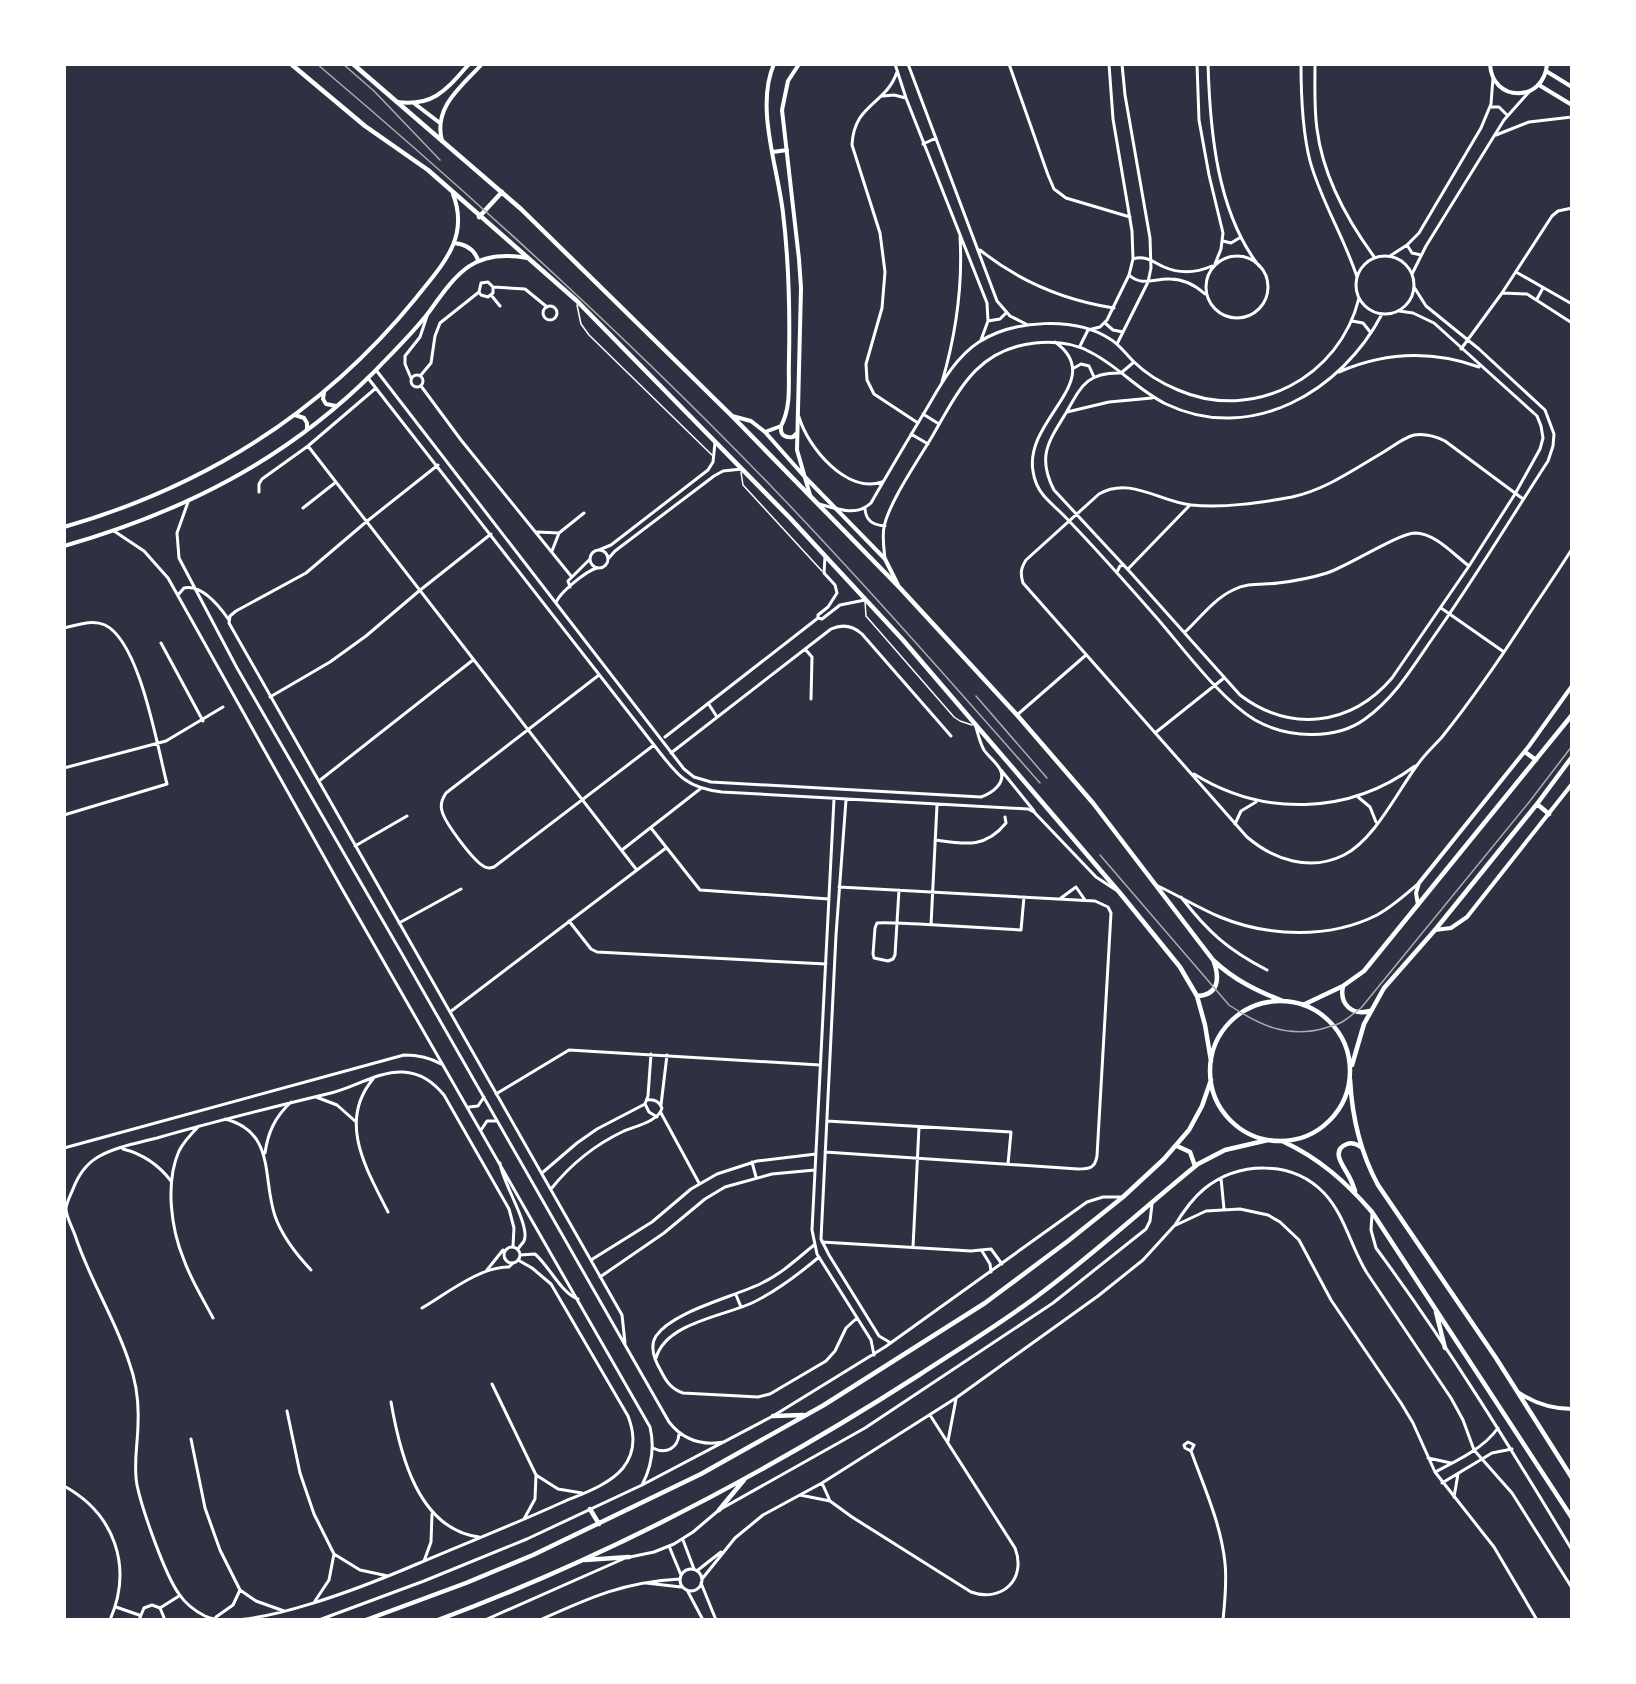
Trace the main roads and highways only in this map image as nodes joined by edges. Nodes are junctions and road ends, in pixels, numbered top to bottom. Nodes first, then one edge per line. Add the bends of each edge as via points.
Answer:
1 (291, 64) edge
2 (353, 64) edge
3 (502, 192) junction
4 (479, 216) junction
5 (1572, 715) edge
6 (1525, 752) road end
7 (1572, 757) edge
8 (1536, 760) junction
9 (1537, 804) junction
10 (1549, 814) road end
11 (1213, 960) junction
12 (1343, 986) junction
13 (1197, 996) junction
14 (1283, 1001) junction
15 (1303, 1005) junction
16 (1370, 1011) junction
17 (1211, 1061) junction
18 (1351, 1068) junction
19 (1350, 1079) junction
20 (1211, 1080) junction
21 (1268, 1140) junction
22 (1282, 1141) junction
23 (1177, 1146) junction
24 (1362, 1150) junction
25 (1195, 1166) junction
26 (1356, 1193) junction
27 (1434, 1306) junction
28 (1445, 1348) road end
29 (806, 1415) junction
30 (774, 1416) road end
31 (746, 1477) junction
32 (1572, 1478) edge
33 (590, 1509) road end
34 (719, 1510) road end
35 (1572, 1518) edge
36 (598, 1524) junction
37 (629, 1557) road end
38 (582, 1560) junction
39 (366, 1620) edge
40 (438, 1620) edge

1 - 4 main road via 365,126 423,166
2 - 3 main road
3 - 4 main road
3 - 11 main road via 732,416 900,588 1093,803
4 - 13 main road via 577,301 866,600 1120,893 1180,967
5 - 8 main road
6 - 8 main road
7 - 9 main road
8 - 12 main road via 1364,971
9 - 10 main road
9 - 16 main road via 1384,988
11 - 13 main road via 1218,975 1216,987 1209,994
11 - 14 main road via 1250,987
12 - 15 main road
12 - 16 main road via 1342,998 1348,1008 1358,1013
13 - 17 main road
14 - 15 main road
14 - 17 main road via 1258,1005 1236,1016 1222,1032
15 - 18 main road via 1333,1024 1345,1045
16 - 18 main road
17 - 20 main road
18 - 19 main road
19 - 22 main road via 1343,1102 1331,1119 1311,1134
19 - 24 main road
20 - 21 main road via 1228,1118
20 - 23 main road via 1196,1118
21 - 22 main road
21 - 25 main road via 1225,1150
22 - 26 main road via 1318,1160
23 - 25 main road via 1190,1152
23 - 29 main road via 1123,1197 985,1303
24 - 26 main road via 1349,1144 1339,1154
24 - 32 main road via 1378,1185
25 - 31 main road via 1041,1294 998,1324 858,1414
26 - 27 main road
27 - 28 main road
27 - 35 main road
29 - 30 main road
29 - 36 main road via 701,1474
31 - 34 main road
31 - 38 main road
33 - 36 main road
36 - 39 main road via 534,1555
37 - 38 main road
38 - 40 main road

